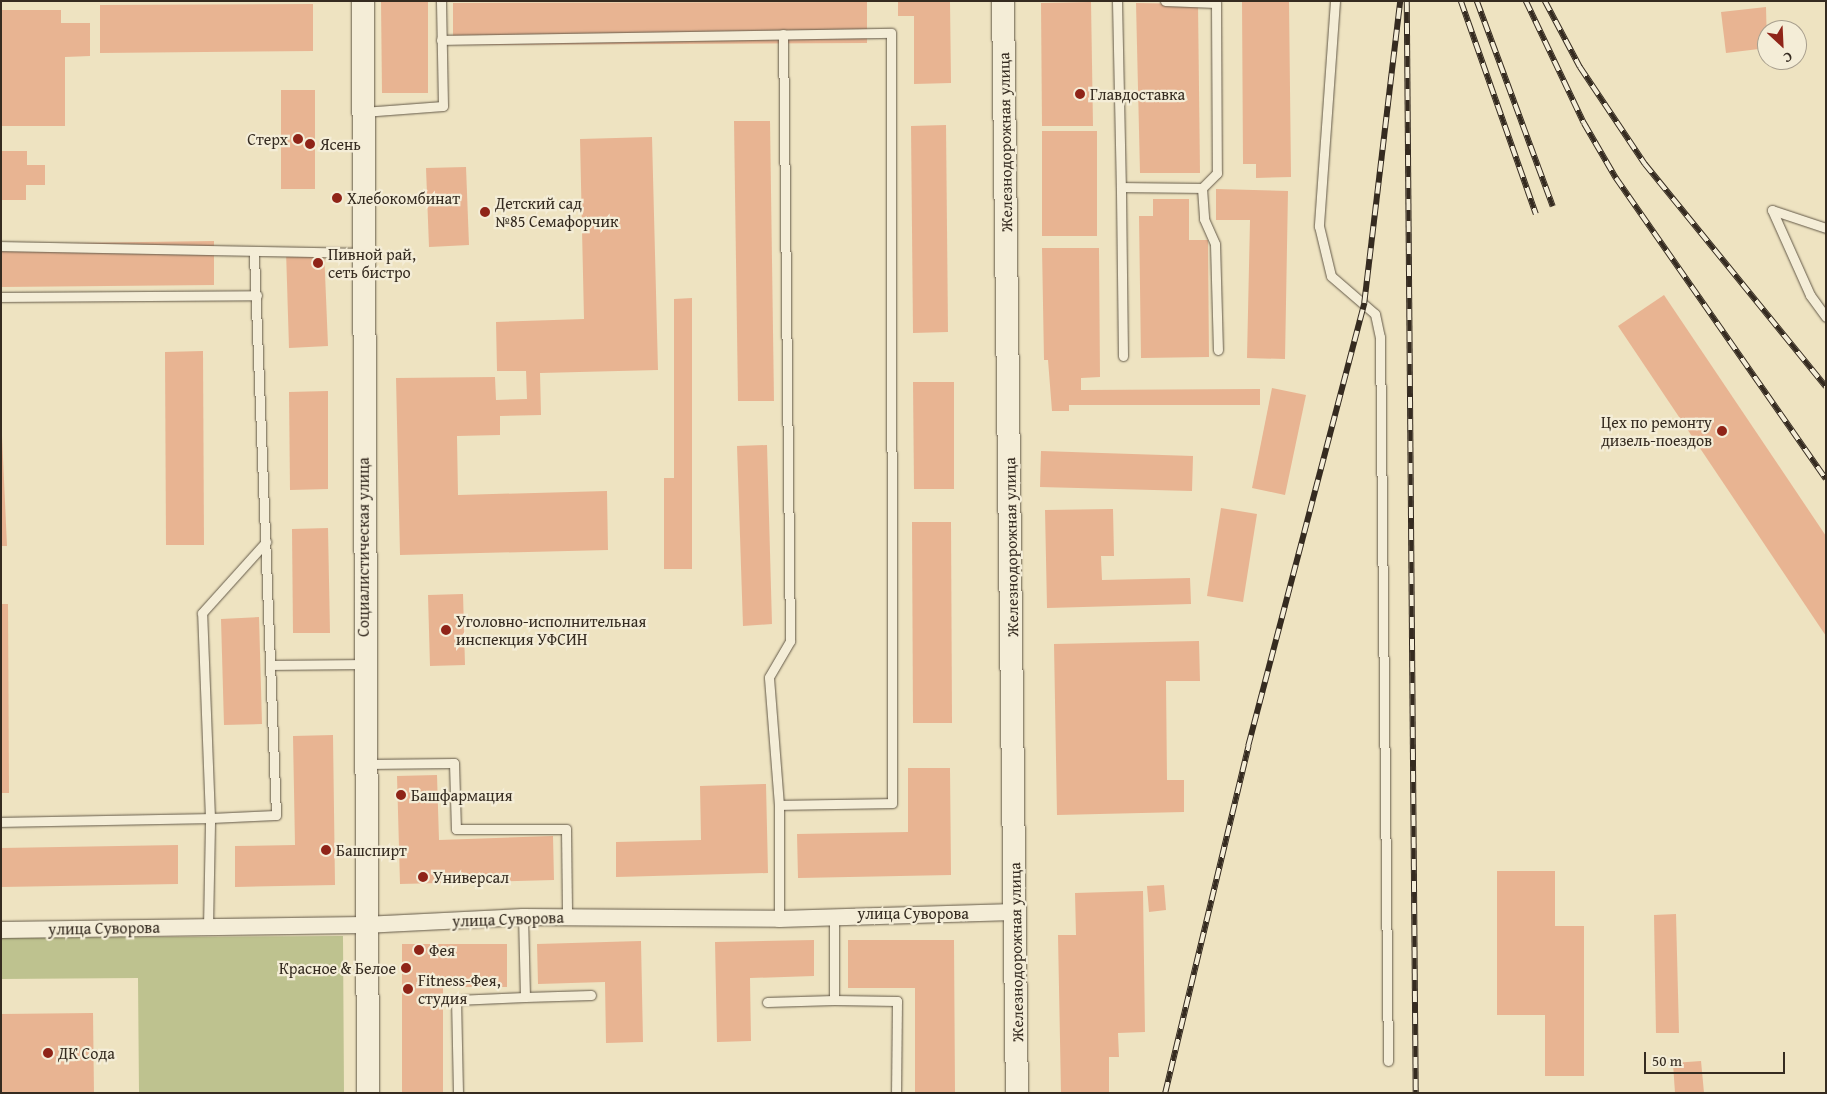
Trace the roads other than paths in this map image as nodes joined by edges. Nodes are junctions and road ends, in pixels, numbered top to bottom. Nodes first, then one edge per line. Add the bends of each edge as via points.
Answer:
1 (363, 1) edge
2 (441, 1) edge
3 (1003, 1) edge
4 (1117, 1) edge
5 (1165, 1) edge
6 (1335, 1) edge
7 (783, 34) junction
8 (441, 40) junction
9 (363, 112) junction
10 (1121, 187) junction
11 (1202, 188) junction
12 (1826, 228) edge
13 (1, 246) edge
14 (362, 253) junction
15 (254, 254) junction
16 (257, 295) junction
17 (1, 297) edge
18 (1826, 317) edge
19 (1218, 350) dead end
20 (1123, 356) dead end
21 (266, 542) junction
22 (364, 664) junction
23 (270, 665) junction
24 (364, 764) junction
25 (779, 805) junction
26 (210, 818) junction
27 (1, 822) edge
28 (1016, 912) junction
29 (834, 914) junction
30 (567, 916) junction
31 (523, 917) junction
32 (779, 918) junction
33 (364, 925) junction
34 (208, 927) junction
35 (1, 930) edge
36 (591, 995) dead end
37 (525, 997) junction
38 (834, 1000) junction
39 (767, 1002) dead end
40 (1388, 1062) dead end
41 (368, 1093) edge
42 (458, 1093) edge
43 (896, 1093) edge
44 (1017, 1093) edge

1 - 9 street, Социалистическая улица
2 - 8 lane
3 - 28 street, Железнодорожная улица
4 - 10 lane
5 - 11 lane via 1216,3 1217,174
6 - 40 lane via 1319,226 1332,276 1375,314 1380,337
7 - 8 lane
7 - 25 lane via 790,642 769,677
7 - 25 lane via 891,33 892,803
8 - 9 lane via 443,106
9 - 14 street, Социалистическая улица
10 - 11 lane
10 - 20 lane
11 - 19 lane via 1204,219 1215,244
12 - 18 lane via 1772,210 1810,295
13 - 15 lane
14 - 15 lane
14 - 22 street, Социалистическая улица
15 - 16 lane
16 - 17 lane
16 - 21 lane
21 - 23 lane
21 - 26 lane via 202,613
22 - 23 lane
22 - 24 street, Социалистическая улица
23 - 26 lane via 276,815
24 - 30 lane via 454,763 456,829 566,829
24 - 33 street, Социалистическая улица
25 - 32 lane
26 - 27 lane
26 - 34 lane
28 - 29 street, улица Суворова
28 - 44 street, Железнодорожная улица
29 - 32 street, улица Суворова
29 - 38 lane
30 - 31 street, улица Суворова
30 - 32 street, улица Суворова
31 - 33 street, улица Суворова
31 - 37 lane
33 - 34 street, улица Суворова
33 - 41 street, Социалистическая улица
34 - 35 street, улица Суворова
36 - 37 lane
37 - 42 lane via 456,1000
38 - 39 lane
38 - 43 lane via 897,1000

